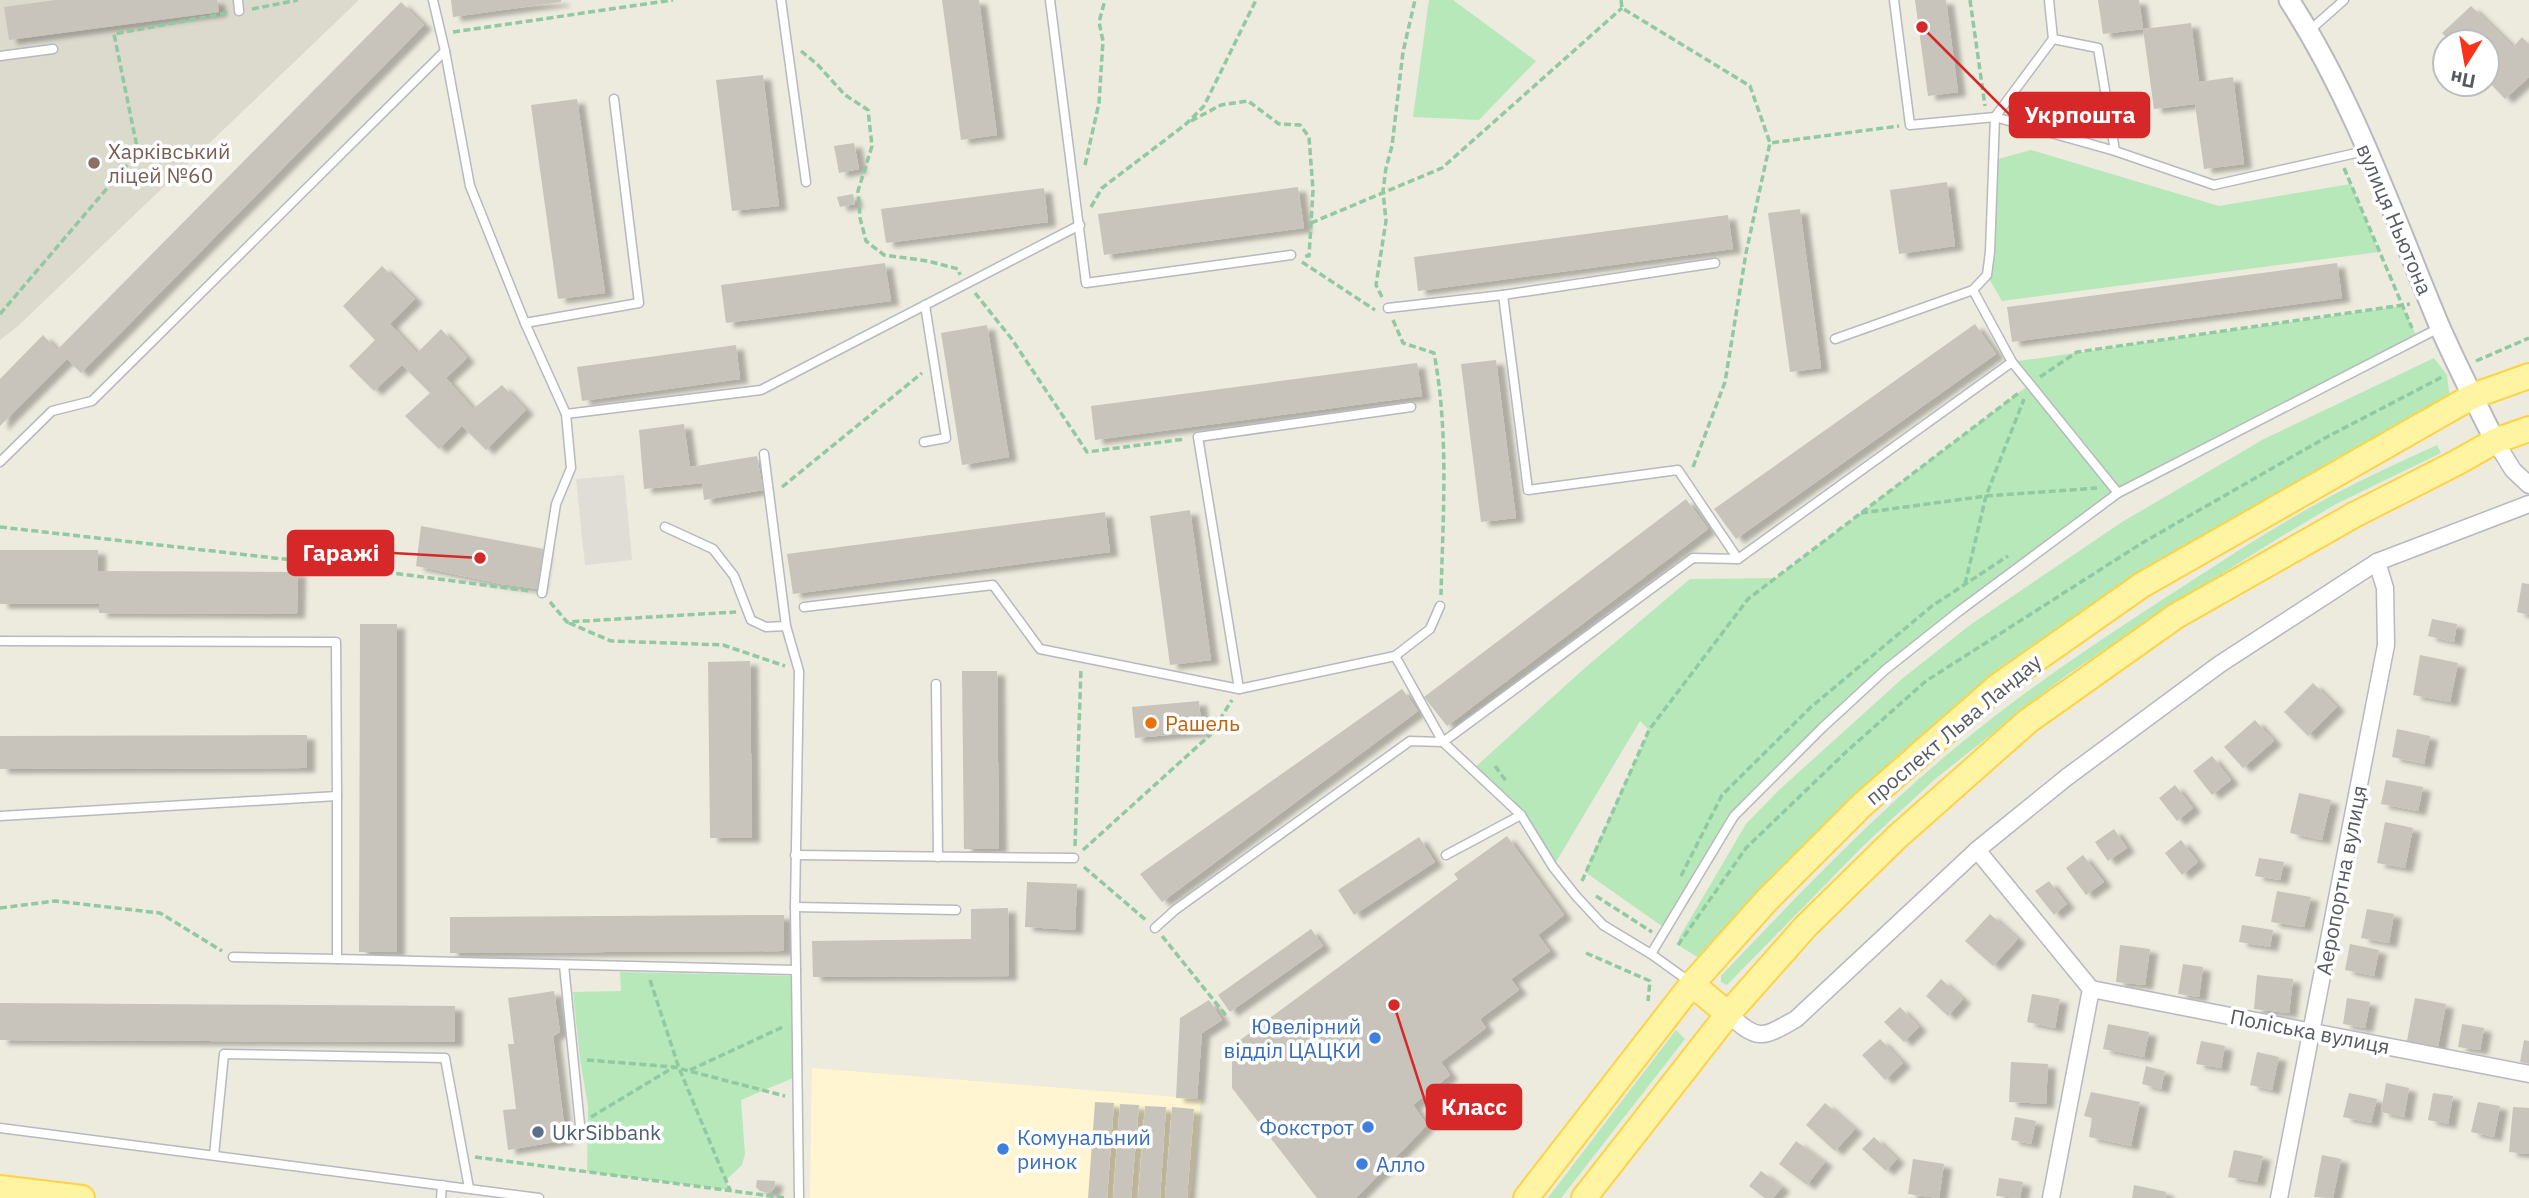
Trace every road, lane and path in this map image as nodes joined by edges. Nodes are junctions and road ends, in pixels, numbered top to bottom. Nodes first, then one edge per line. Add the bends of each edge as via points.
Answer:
1 (238, 0) edge
2 (298, 0) edge
3 (433, 0) edge
4 (673, 0) edge
5 (781, 0) edge
6 (1050, 0) edge
7 (1105, 0) edge
8 (1256, 0) edge
9 (1415, 0) edge
10 (1621, 0) edge
11 (1894, 0) edge
12 (1970, 0) edge
13 (2049, 0) edge
14 (2288, 0) edge
15 (2344, 0) edge
16 (1622, 8) junction
17 (239, 11) junction
18 (2309, 31) junction
19 (441, 34) junction
20 (2053, 39) junction
21 (53, 49) dead end
22 (445, 51) junction
23 (0, 56) edge
24 (614, 99) dead end
25 (1991, 118) junction
26 (1186, 124) junction
27 (1910, 125) junction
28 (1769, 143) junction
29 (2368, 150) junction
30 (2115, 151) junction
31 (2339, 157) junction
32 (806, 181) dead end
33 (1075, 186) junction
34 (1383, 191) junction
35 (1311, 223) junction
36 (1080, 225) junction
37 (1291, 256) junction
38 (1716, 263) dead end
39 (1973, 290) junction
40 (1503, 295) junction
41 (2430, 301) junction
42 (925, 305) junction
43 (2402, 306) junction
44 (1388, 308) junction
45 (0, 314) edge
46 (525, 323) junction
47 (2441, 327) junction
48 (1835, 339) dead end
49 (2417, 339) junction
50 (2012, 362) junction
51 (931, 366) dead end
52 (2440, 366) dead end
53 (2446, 374) dead end
54 (2529, 376) edge
55 (2030, 384) junction
56 (2473, 396) junction
57 (1411, 407) dead end
58 (566, 414) junction
59 (2529, 429) edge
60 (2495, 441) junction
61 (924, 442) dead end
62 (764, 454) dead end
63 (0, 461) edge
64 (1686, 483) junction
65 (2529, 485) edge
66 (2115, 489) junction
67 (1986, 496) junction
68 (769, 498) junction
69 (2529, 504) edge
70 (1860, 513) junction
71 (0, 527) edge
72 (665, 527) dead end
73 (1738, 559) junction
74 (2377, 562) junction
75 (1965, 584) dead end
76 (542, 593) junction
77 (1440, 606) joint
78 (804, 607) dead end
79 (748, 611) junction
80 (567, 622) junction
81 (786, 626) junction
82 (0, 641) edge
83 (1395, 656) junction
84 (1081, 657) junction
85 (799, 671) junction
86 (936, 684) dead end
87 (1239, 689) junction
88 (1443, 742) junction
89 (337, 796) junction
90 (1521, 815) junction
91 (0, 816) edge
92 (1977, 850) junction
93 (795, 855) junction
94 (1446, 855) dead end
95 (938, 857) junction
96 (1074, 858) junction
97 (1576, 896) junction
98 (795, 907) junction
99 (0, 908) edge
100 (956, 910) dead end
101 (1156, 928) dead end
102 (1586, 953) dead end
103 (1651, 954) junction
104 (233, 957) joint
105 (337, 959) junction
106 (564, 965) junction
107 (646, 967) junction
108 (796, 970) junction
109 (1692, 984) junction
110 (2091, 989) junction
111 (1648, 1001) dead end
112 (1728, 1014) junction
113 (797, 1021) junction
114 (2313, 1031) junction
115 (574, 1059) junction
116 (677, 1067) junction
117 (688, 1070) junction
118 (2529, 1074) edge
119 (798, 1099) junction
120 (580, 1123) junction
121 (0, 1128) edge
122 (581, 1135) dead end
123 (215, 1155) junction
124 (463, 1156) junction
125 (442, 1185) junction
126 (0, 1188) edge
127 (469, 1188) junction
128 (730, 1191) junction
129 (82, 1198) edge
130 (440, 1198) edge
131 (539, 1198) edge
132 (788, 1198) edge
133 (799, 1198) edge
134 (1526, 1198) edge
135 (1584, 1198) edge
136 (2051, 1198) edge
137 (2279, 1198) edge

1 - 17 lane
2 - 17 path
3 - 19 lane
4 - 19 path
5 - 32 lane
6 - 33 lane
7 - 33 path via 1098,22 1103,41 1099,103 1087,161
8 - 26 path via 1204,106
9 - 34 path
10 - 16 path
11 - 27 lane
12 - 25 path
13 - 20 lane
14 - 18 street, вулиця Ньютона
15 - 18 lane
16 - 28 path via 1750,86
16 - 34 path via 1442,168
17 - 45 path via 114,34 138,152
18 - 29 street, вулиця Ньютона
19 - 22 lane
20 - 25 lane
20 - 30 lane via 2098,48
21 - 23 lane
22 - 46 lane via 470,186
22 - 63 lane via 92,401 52,411
24 - 46 lane via 639,303
25 - 27 lane
25 - 30 lane
25 - 39 lane via 1987,275
26 - 35 path via 1221,105 1248,101 1279,124 1300,125 1308,137
26 - 36 path via 1102,188
27 - 28 path
28 - 64 path via 1725,382
29 - 31 lane
29 - 41 street, вулиця Ньютона
30 - 31 lane via 2214,186
31 - 43 path
33 - 36 lane
34 - 35 path
34 - 44 path via 1385,221 1376,285
35 - 37 path via 1310,256
36 - 37 lane via 1086,283
36 - 42 lane
37 - 44 path via 1375,310
38 - 40 lane
39 - 48 lane
39 - 50 lane
40 - 44 lane
40 - 64 lane via 1528,490 1678,470
41 - 43 path
41 - 47 street, вулиця Ньютона
42 - 58 lane via 761,390
42 - 61 lane via 946,438
43 - 49 path
43 - 55 path via 2077,352
44 - 77 path via 1403,343 1434,353 1441,392
46 - 58 lane
47 - 49 lane
47 - 56 street, вулиця Ньютона
49 - 66 lane
50 - 55 lane
50 - 73 lane
51 - 68 path
52 - 53 path
54 - 56 main road, проспект Льва Ландау
55 - 66 lane
55 - 67 path
55 - 70 path
56 - 60 street, вулиця Ньютона
56 - 109 main road, проспект Льва Ландау via 2142,586 1998,686 1862,805
57 - 87 lane via 1198,437
58 - 76 lane via 571,468 556,504
59 - 60 main road, проспект Льва Ландау
60 - 65 street
60 - 112 main road, проспект Льва Ландау via 2354,514 2176,616 2028,721 1833,899
62 - 68 lane
64 - 73 lane
66 - 67 path
66 - 103 lane via 1885,670 1734,816
67 - 70 path
67 - 75 path
68 - 81 lane
69 - 74 street
70 - 97 path via 1748,599 1649,730
71 - 76 path
72 - 79 lane via 713,549 734,576
73 - 88 lane via 1693,558
74 - 92 street via 2210,672
74 - 114 street, Аеропортна вулиця via 2385,588 2386,645
76 - 80 path
77 - 83 lane via 1430,629
78 - 84 lane via 993,585 1040,649
79 - 80 path
79 - 81 lane via 751,620 766,627
80 - 85 path via 611,641 723,645
81 - 85 lane
82 - 89 lane via 336,642
83 - 87 lane
83 - 88 lane
84 - 87 lane
84 - 96 path
85 - 93 lane
86 - 95 lane
87 - 96 path via 1210,735
88 - 90 lane
88 - 101 lane via 1410,741
89 - 91 lane
89 - 105 lane
90 - 94 lane
90 - 97 lane
92 - 110 street
92 - 112 street via 1796,1018 1760,1035 1752,1034
93 - 95 lane
93 - 98 lane
95 - 96 lane
97 - 103 lane via 1603,925
98 - 100 lane
98 - 108 lane
99 - 104 path via 55,901 160,913
102 - 111 path via 1650,981
103 - 109 lane
104 - 105 lane
105 - 106 lane
106 - 107 lane
106 - 115 lane
107 - 108 lane
107 - 116 path
108 - 113 lane
109 - 112 main road
109 - 134 main road, проспект Льва Ландау
110 - 114 street, Поліська вулиця
110 - 136 street
112 - 135 main road, проспект Льва Ландау
113 - 117 path
113 - 119 lane
114 - 118 street, Поліська вулиця
114 - 137 street, Аеропортна вулиця
115 - 116 path
115 - 120 lane
116 - 117 path
116 - 120 path
116 - 128 path
117 - 119 path
119 - 133 lane
120 - 122 lane
121 - 123 lane
123 - 124 lane via 224,1054 445,1058
123 - 125 lane
124 - 127 lane
124 - 128 path
125 - 127 lane
125 - 130 lane
126 - 129 main road
127 - 131 lane
128 - 132 path

